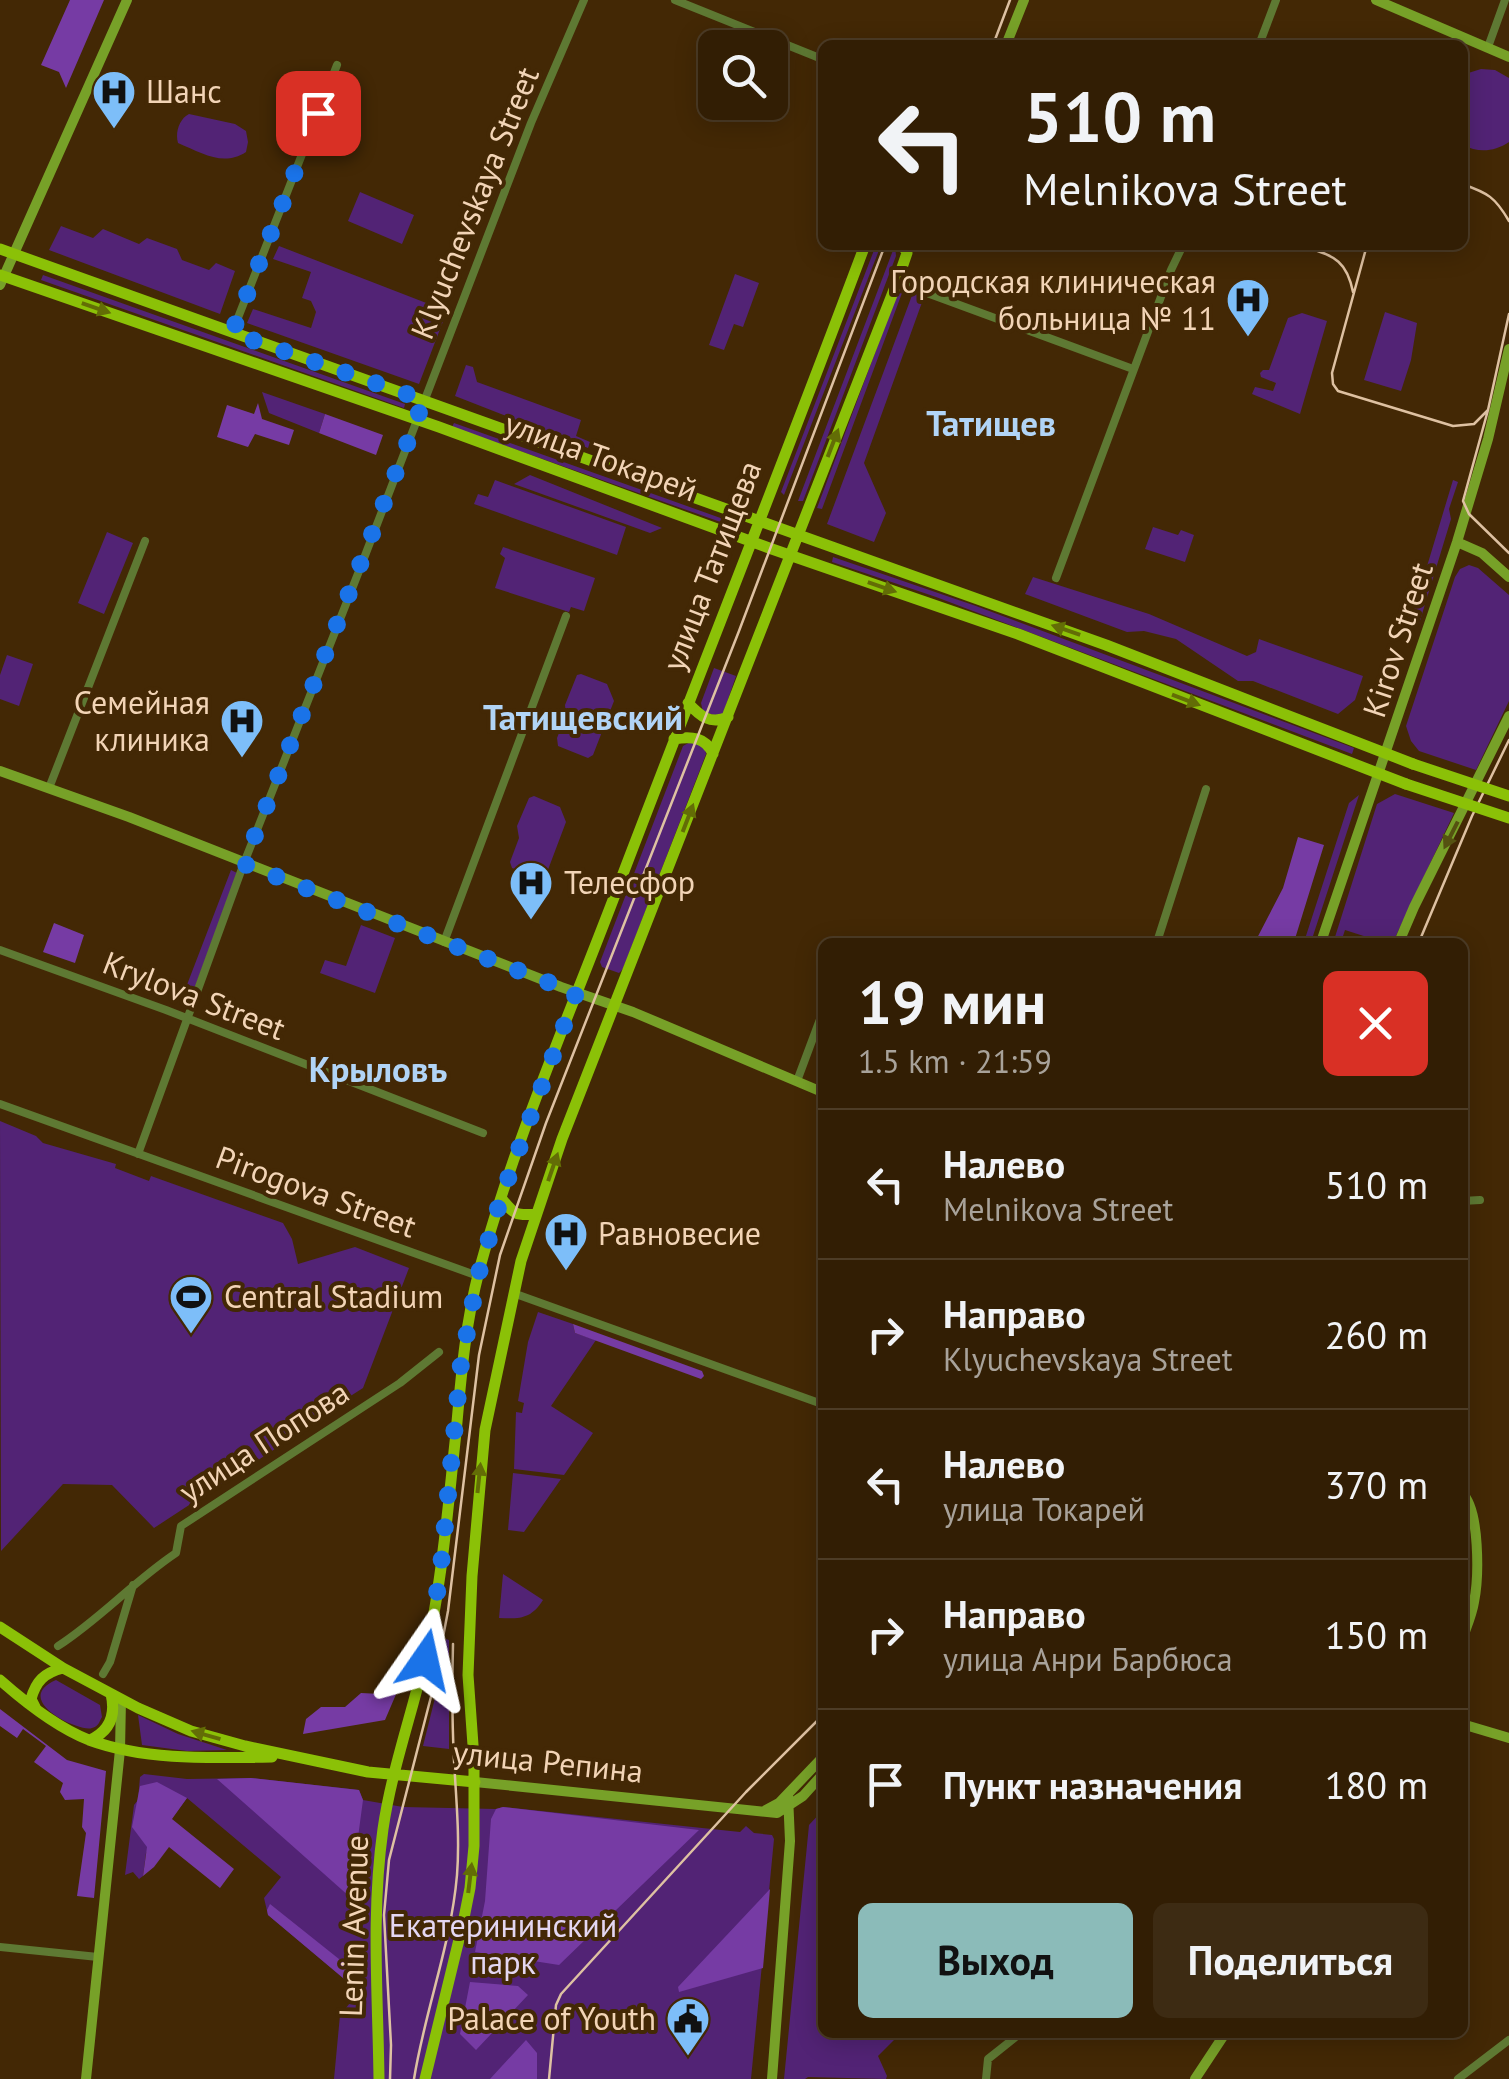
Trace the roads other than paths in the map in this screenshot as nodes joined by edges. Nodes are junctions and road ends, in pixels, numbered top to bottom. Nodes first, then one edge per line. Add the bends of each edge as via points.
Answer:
1 (127, 0) edge
2 (584, 0) edge
3 (675, 0) edge
4 (1024, 0) edge
5 (1276, 0) edge
6 (1376, 0) edge
7 (1504, 0) edge
8 (1008, 40) edge
9 (1260, 40) edge
10 (1488, 47) junction
11 (1509, 57) edge
12 (818, 58) edge
13 (337, 65) dead end
14 (0, 249) edge
15 (863, 250) edge
16 (905, 250) edge
17 (1181, 250) edge
18 (14, 254) junction
19 (1, 279) edge
20 (896, 282) junction
21 (232, 333) junction
22 (1509, 349) edge
23 (1134, 369) junction
24 (424, 400) junction
25 (416, 419) junction
26 (758, 520) junction
27 (798, 534) junction
28 (750, 541) junction
29 (145, 542) dead end
30 (1457, 542) junction
31 (790, 555) junction
32 (1509, 577) edge
33 (1056, 578) dead end
34 (566, 616) dead end
35 (688, 703) junction
36 (1509, 716) edge
37 (728, 717) junction
38 (674, 740) junction
39 (713, 754) junction
40 (1385, 754) junction
41 (0, 772) edge
42 (1377, 774) junction
43 (49, 788) junction
44 (1206, 789) dead end
45 (1509, 796) edge
46 (1509, 818) edge
47 (244, 864) junction
48 (1157, 938) edge
49 (1321, 938) edge
50 (1401, 938) edge
51 (444, 942) junction
52 (0, 950) edge
53 (576, 993) junction
54 (614, 1007) junction
55 (188, 1020) junction
56 (818, 1025) edge
57 (797, 1081) junction
58 (818, 1090) edge
59 (0, 1104) edge
60 (482, 1133) dead end
61 (138, 1154) junction
62 (501, 1198) junction
63 (1468, 1200) edge
64 (1480, 1200) dead end
65 (536, 1214) junction
66 (478, 1276) junction
67 (513, 1293) junction
68 (439, 1352) dead end
69 (818, 1403) edge
70 (1468, 1501) edge
71 (133, 1584) junction
72 (1468, 1622) edge
73 (0, 1626) edge
74 (58, 1646) dead end
75 (63, 1668) junction
76 (102, 1674) dead end
77 (0, 1680) edge
78 (116, 1697) junction
79 (36, 1709) junction
80 (1468, 1726) edge
81 (1509, 1738) edge
82 (90, 1740) junction
83 (120, 1750) junction
84 (302, 1757) junction
85 (818, 1763) edge
86 (394, 1775) junction
87 (818, 1779) edge
88 (474, 1782) junction
89 (803, 1796) junction
90 (788, 1801) junction
91 (761, 1811) junction
92 (790, 1834) junction
93 (0, 1948) edge
94 (98, 1957) junction
95 (1014, 2038) edge
96 (1222, 2038) edge
97 (1509, 2040) edge
98 (86, 2079) edge
99 (379, 2079) edge
100 (425, 2079) edge
101 (772, 2079) edge
102 (986, 2079) edge
103 (1195, 2079) edge
104 (1458, 2079) edge

1 - 18 main road
2 - 24 street, Klyuchevskaya Street
3 - 12 street
4 - 8 main road
5 - 9 street
6 - 10 main road
7 - 10 street
10 - 11 main road
13 - 21 street
14 - 18 main road
15 - 26 main road, улица Татищева
16 - 20 main road
17 - 23 street
18 - 19 main road
18 - 21 main road
19 -> 25 main road, улица Токарей
20 - 23 street
27 -> 20 main road
21 - 24 main road
22 - 30 main road, Kirov Street
23 - 33 street
24 - 25 street, Klyuchevskaya Street
24 - 26 main road
25 - 28 main road, улица Токарей
25 - 47 street, Klyuchevskaya Street
26 - 27 main road
26 - 28 main road, улица Татищева
27 - 31 main road
40 -> 27 main road via 1106,644
28 - 31 main road, улица Токарей
28 - 35 main road, улица Татищева
29 - 43 street
30 - 32 main road
30 - 40 main road, Kirov Street
31 - 37 main road
31 -> 42 main road, улица Токарей via 1018,634
34 - 51 street
35 - 37 main road via 707,719
35 - 38 main road, улица Татищева
36 -> 50 main road
37 - 39 main road
38 - 39 main road via 696,738
38 - 53 main road, улица Татищева
54 -> 39 main road
40 - 42 main road, Kirov Street
40 - 45 main road, bridge
41 - 43 main road
42 - 46 main road, улица Токарей, bridge
42 - 49 main road, Kirov Street
43 - 47 main road
44 - 48 street
47 - 51 main road
47 - 55 street, Klyuchevskaya Street
51 - 53 main road
52 - 55 street, Krylova Street
53 - 54 main road
53 - 62 main road, улица Татищева
54 - 57 main road
65 -> 54 main road
55 - 60 street, Krylova Street
55 - 61 street, Klyuchevskaya Street
56 - 57 street
57 - 58 main road
59 - 61 street, Pirogova Street
61 - 66 street, Pirogova Street
62 - 65 main road via 513,1213
62 - 66 main road, улица Татищева
63 - 64 street
65 - 67 main road
66 - 86 main road, улица Татищева via 461,1364 433,1620
67 - 69 street
88 -> 67 main road via 468,1683 477,1500
68 - 71 street, улица Попова via 181,1526 176,1552
70 - 72 main road via 1477,1576
71 - 74 street, улица Попова
71 - 76 street
73 - 75 main road, улица Репина
75 - 78 main road, улица Репина
75 - 79 main road via 35,1687
77 - 79 main road, улица Репина
78 - 82 main road via 112,1718
78 - 83 main road
84 -> 78 main road, улица Репина via 191,1731
79 - 82 main road, улица Репина
80 - 81 main road
82 - 83 main road, улица Репина
83 - 84 main road, улица Репина
83 - 94 main road
84 - 86 main road, улица Репина
85 - 90 main road
86 - 88 main road, улица Репина
86 - 99 main road, Lenin Avenue via 376,1908
87 - 89 main road
88 - 91 main road, улица Репина
100 -> 88 main road via 470,1888
89 - 90 main road
89 - 92 main road
90 - 91 main road, улица Репина via 777,1812
90 - 92 main road
91 - 92 main road via 782,1820
92 - 101 main road
93 - 94 street
94 - 98 main road
95 - 102 street via 988,2059
96 - 103 main road
97 - 104 street

